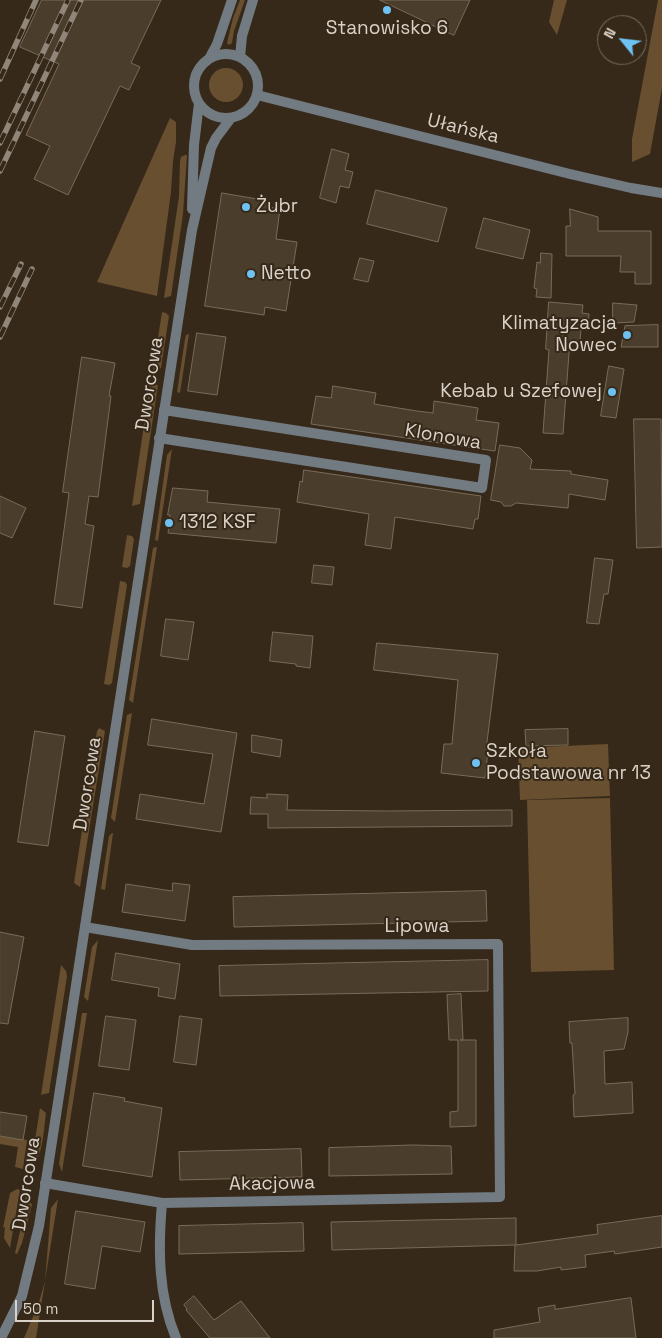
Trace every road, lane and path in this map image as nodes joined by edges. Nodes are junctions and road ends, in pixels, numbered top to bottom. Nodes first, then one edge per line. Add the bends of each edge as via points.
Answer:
1 (232, 0) edge
2 (253, 0) edge
3 (240, 57) junction
4 (209, 59) junction
5 (257, 95) junction
6 (199, 103) junction
7 (231, 118) junction
8 (662, 193) edge
9 (192, 230) junction
10 (164, 410) junction
11 (159, 438) junction
12 (84, 927) junction
13 (45, 1184) junction
14 (500, 1197) joint
15 (162, 1203) junction
16 (1, 1338) edge
17 (176, 1338) edge

1 - 4 street
2 - 3 street via 242,36
3 - 4 street via 229,54
3 - 5 street via 256,73
4 - 6 street via 196,76 194,85
5 - 7 street via 245,113
5 - 8 street, Ułańska via 570,174
6 - 7 street via 212,115
6 - 9 street, Dworcowa via 194,145
7 - 9 street, Dworcowa via 211,148
9 - 10 street, Dworcowa
10 - 11 street, Dworcowa
10 - 11 street, Klonowa via 486,460 482,488
11 - 12 street, Dworcowa
12 - 13 street, Dworcowa
12 - 14 street, Lipowa via 192,945 498,944
13 - 15 street, Akacjowa
13 - 16 street, Dworcowa via 39,1226 22,1296
14 - 15 street, Akacjowa
15 - 17 street via 158,1244 162,1290

